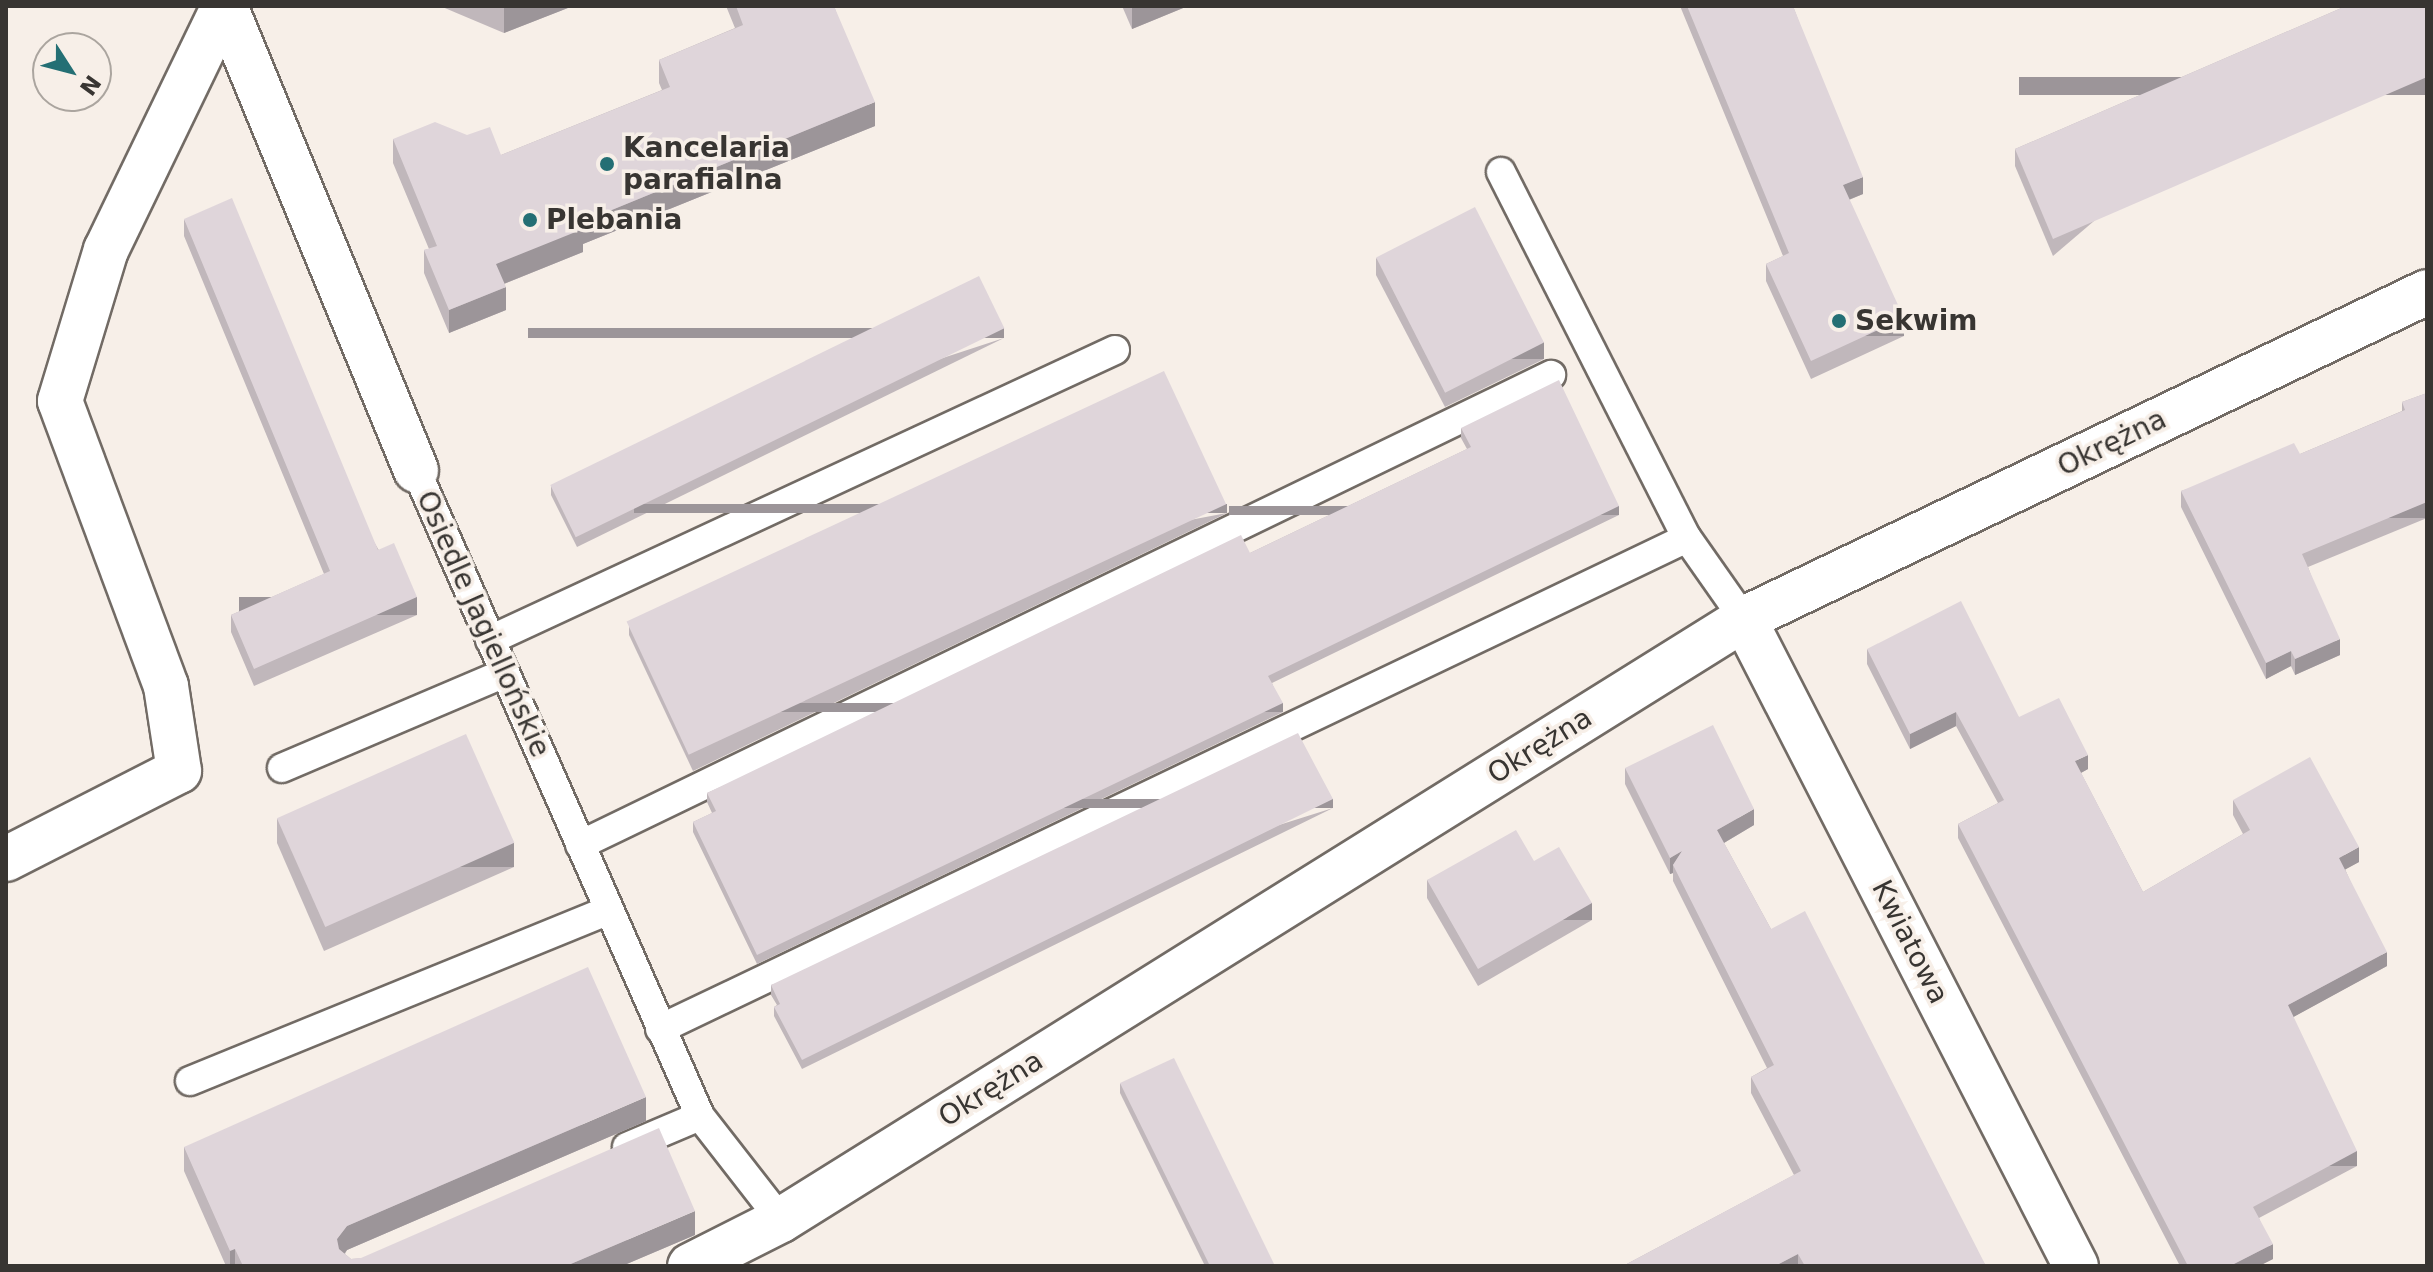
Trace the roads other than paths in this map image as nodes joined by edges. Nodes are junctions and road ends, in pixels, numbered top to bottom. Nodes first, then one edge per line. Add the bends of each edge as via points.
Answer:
1 (224, 6) edge
2 (1501, 172) dead end
3 (2427, 292) edge
4 (1115, 350) dead end
5 (1551, 375) dead end
6 (416, 470) joint
7 (1687, 538) junction
8 (1744, 619) junction
9 (490, 640) junction
10 (505, 673) junction
11 (282, 768) dead end
12 (580, 845) junction
13 (6, 859) edge
14 (608, 910) junction
15 (660, 1029) junction
16 (190, 1081) dead end
17 (700, 1116) junction
18 (599, 1160) edge
19 (781, 1220) junction
20 (690, 1266) edge
21 (2076, 1266) edge

1 - 6 street, Osiedle Jagiellońskie
1 - 13 street via 106,250 60,401 166,686 179,771
2 - 7 lane
3 - 8 street, Okrężna
4 - 9 lane
5 - 12 lane
6 - 9 lane, Osiedle Jagiellońskie
7 - 8 lane
7 - 15 lane
8 - 19 street, Okrężna
8 - 21 street, Kwiatowa
9 - 10 lane, Osiedle Jagiellońskie
10 - 11 lane
10 - 12 lane, Osiedle Jagiellońskie
12 - 14 lane, Osiedle Jagiellońskie
14 - 15 lane, Osiedle Jagiellońskie
14 - 16 lane
15 - 17 lane, Osiedle Jagiellońskie
17 - 18 lane
17 - 19 lane, Osiedle Jagiellońskie
19 - 20 street, Okrężna

